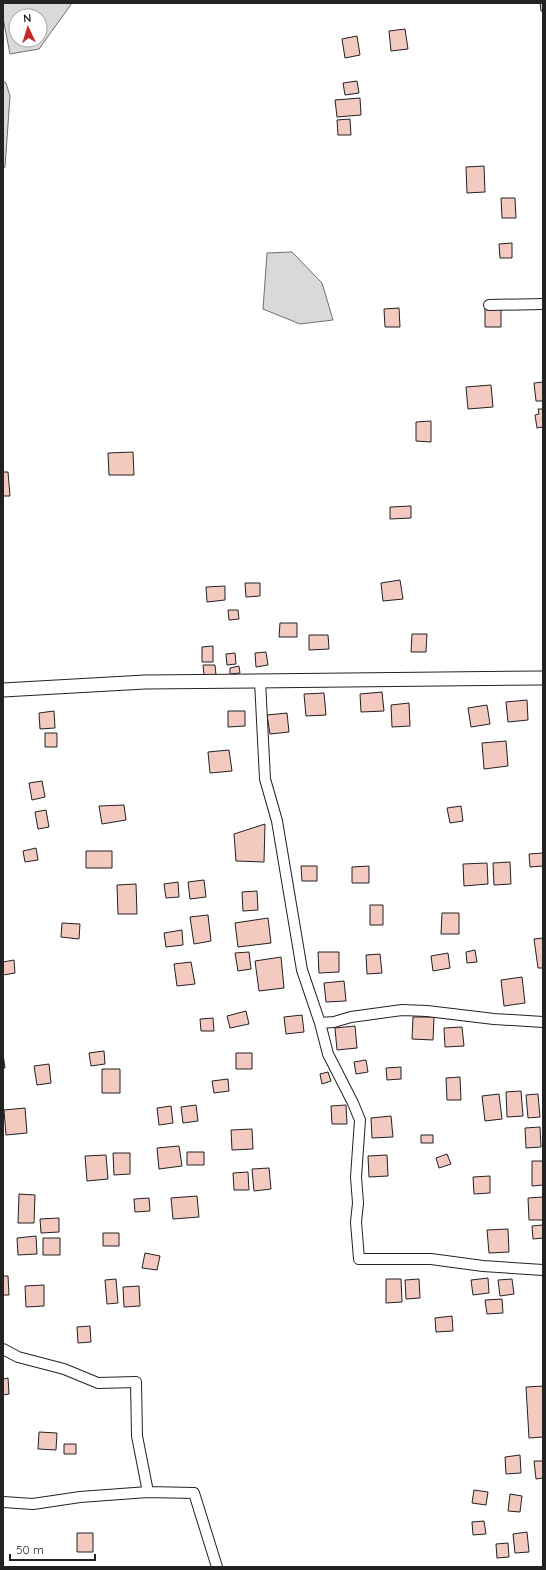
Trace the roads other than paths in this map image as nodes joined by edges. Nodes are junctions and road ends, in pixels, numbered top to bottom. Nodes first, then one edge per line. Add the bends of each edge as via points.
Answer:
1 (543, 304) edge
2 (489, 305) dead end
3 (543, 678) edge
4 (260, 681) junction
5 (3, 690) edge
6 (543, 1022) edge
7 (320, 1023) junction
8 (543, 1270) edge
9 (3, 1349) edge
10 (148, 1492) junction
11 (3, 1502) edge
12 (217, 1567) edge

1 - 2 street
3 - 4 street
4 - 5 street via 145,682
4 - 7 street via 265,779 277,821 302,970
6 - 7 street via 402,1010
7 - 8 street via 328,1054 360,1120 356,1177 359,1259 431,1260
9 - 10 street via 18,1357 64,1369 98,1383 136,1382 137,1436
10 - 11 street via 80,1497 33,1504
10 - 12 street via 194,1494

